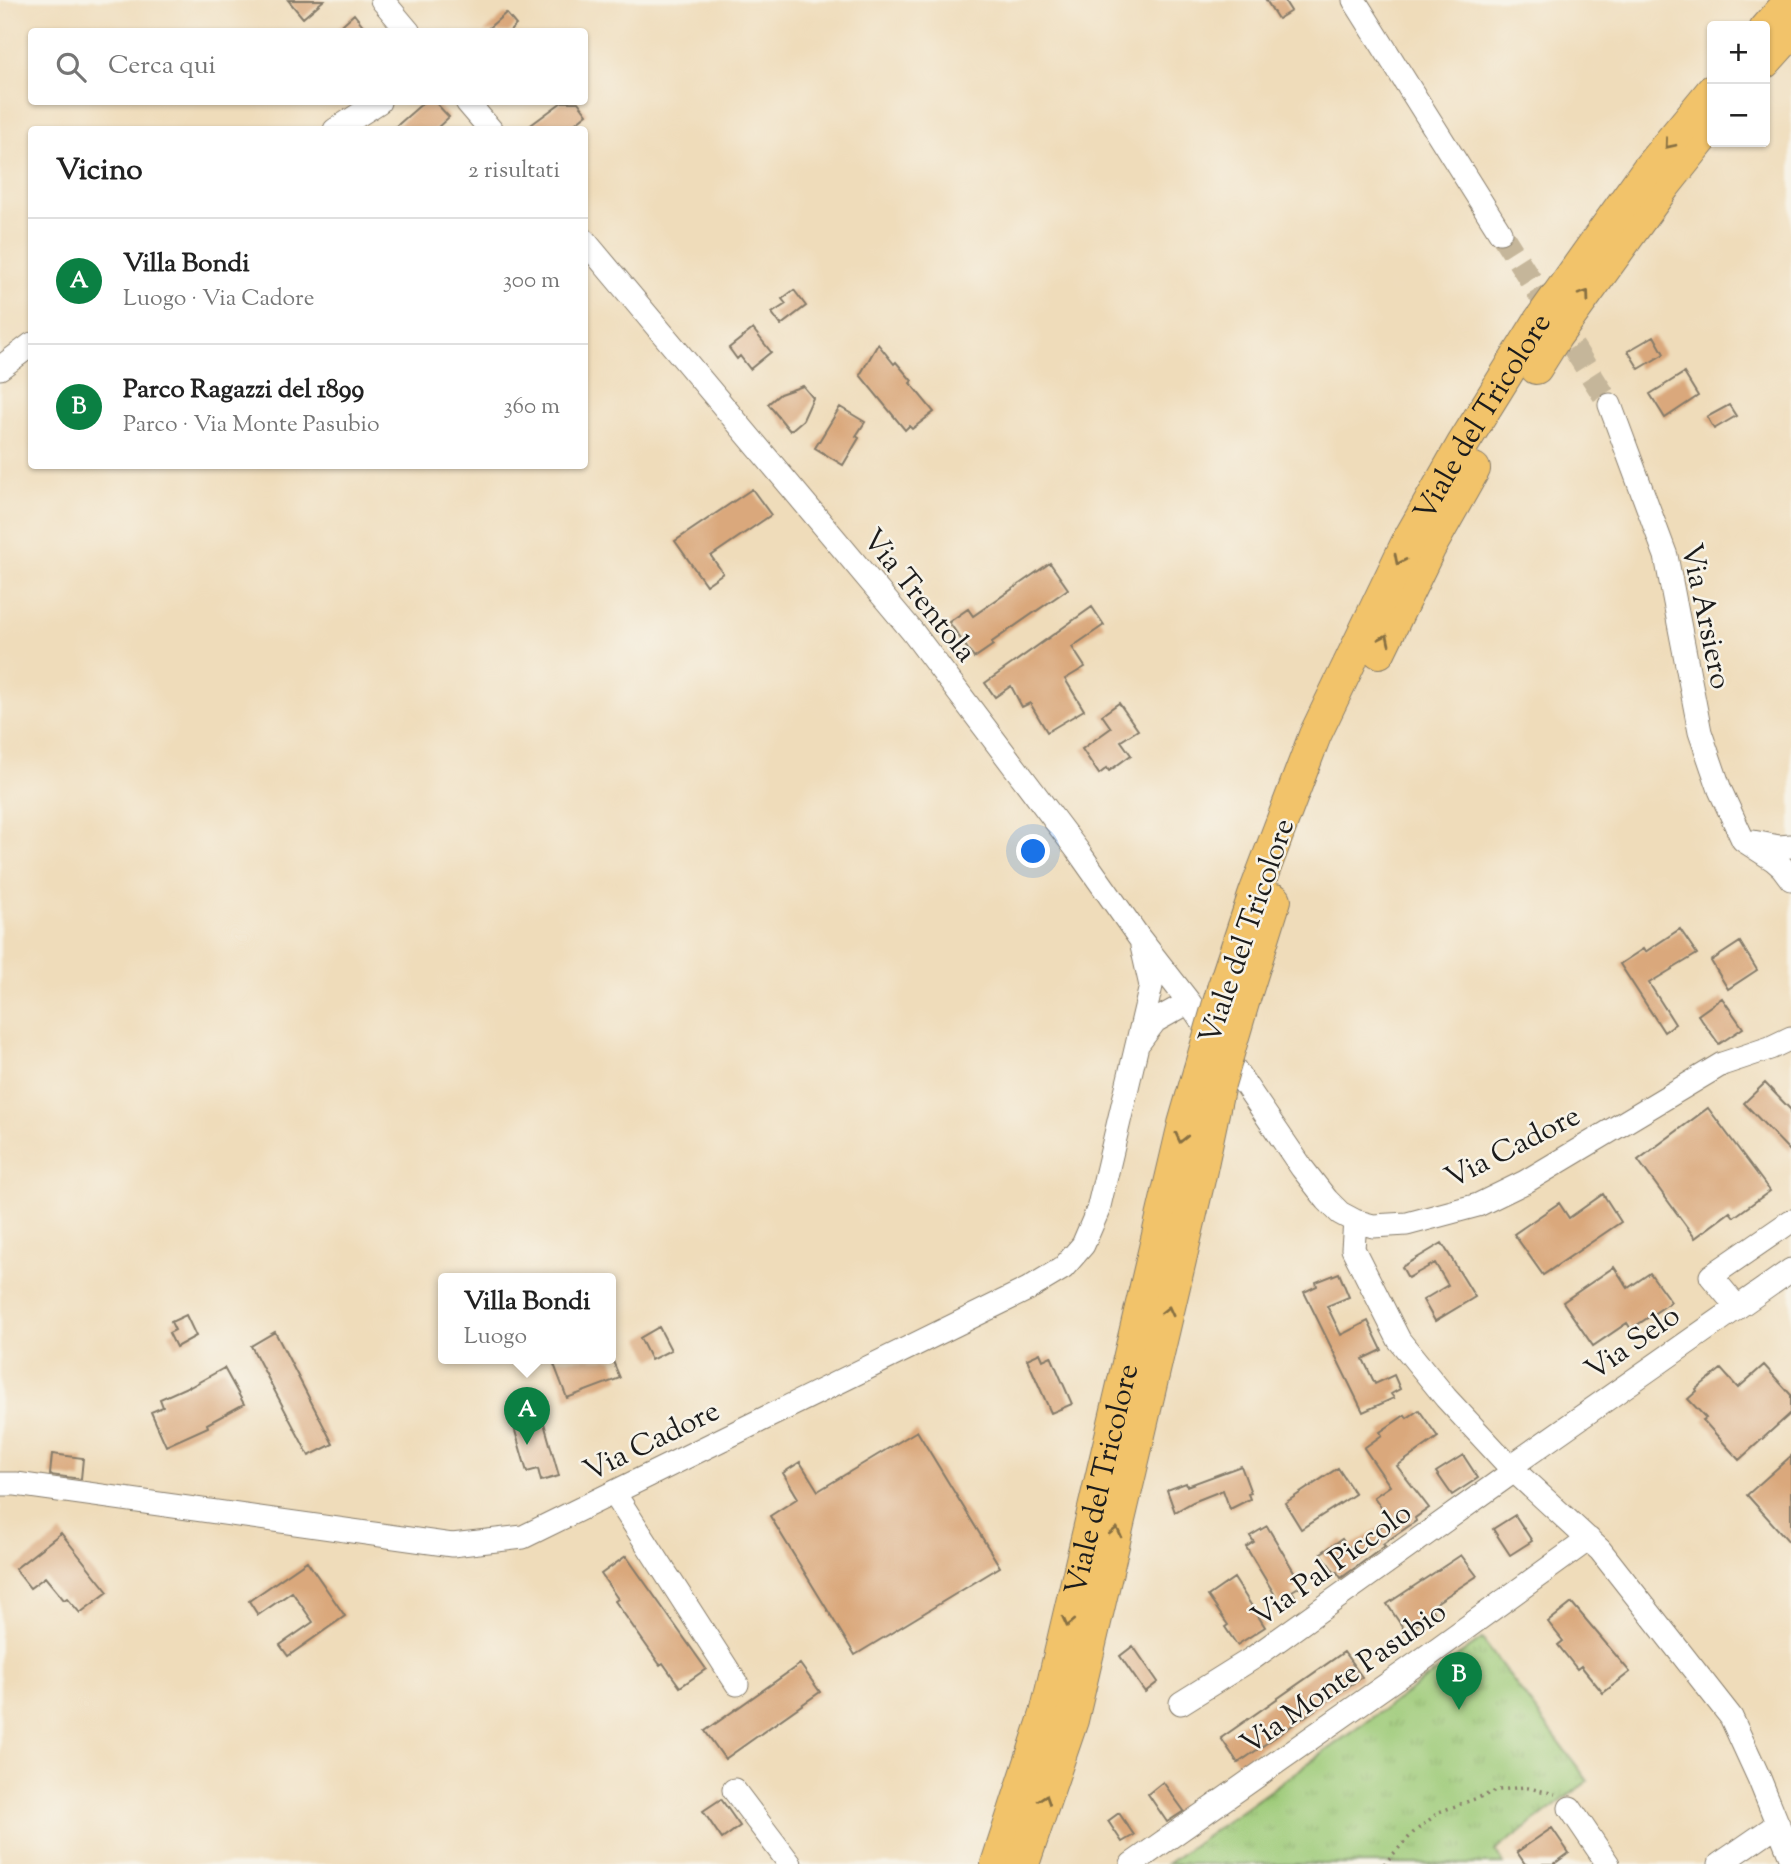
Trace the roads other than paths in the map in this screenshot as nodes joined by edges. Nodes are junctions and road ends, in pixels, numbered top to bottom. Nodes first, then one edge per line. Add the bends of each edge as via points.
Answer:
1 (382, 0) edge
2 (1354, 0) edge
3 (1783, 0) edge
4 (1791, 0) edge
5 (1769, 21) edge
6 (1770, 22) edge
7 (406, 28) edge
8 (1791, 36) edge
9 (1770, 58) edge
10 (1707, 97) edge
11 (374, 105) edge
12 (470, 105) edge
13 (341, 126) edge
14 (488, 126) edge
15 (1707, 132) edge
16 (1500, 232) tunnel mouth
17 (588, 245) edge
18 (28, 347) edge
19 (0, 368) edge
20 (1610, 405) tunnel mouth
21 (1743, 840) junction
22 (1791, 846) edge
23 (1791, 879) edge
24 (1140, 939) junction
25 (1233, 994) junction
26 (1189, 1002) junction
27 (1791, 1038) edge
28 (1138, 1044) junction
29 (1780, 1047) edge
30 (1209, 1078) junction
31 (1355, 1221) junction
32 (1791, 1221) edge
33 (1791, 1270) edge
34 (1737, 1307) junction
35 (1512, 1469) junction
36 (0, 1485) edge
37 (614, 1493) junction
38 (1589, 1539) junction
39 (737, 1684) dead end
40 (1181, 1703) dead end
41 (734, 1790) dead end
42 (1570, 1808) road end
43 (1778, 1824) junction
44 (1791, 1857) edge
45 (790, 1864) edge
46 (997, 1864) edge
47 (1023, 1864) edge
48 (1132, 1864) edge
49 (1608, 1864) edge
50 (1720, 1864) edge

1 - 7 street
2 - 16 street
3 - 5 highway
4 - 6 highway
8 - 9 highway
10 -> 25 highway, Viale del Tricolore via 1647,170 1540,320 1408,541 1315,735 1255,893
11 - 13 street
12 - 14 street
25 -> 15 highway, Viale del Tricolore via 1275,899 1333,744 1429,550 1556,336
17 - 24 street, Via Trentola via 912,631
18 - 19 street
20 - 21 street, Via Arsiero via 1665,556 1700,732
21 - 22 street
21 - 23 street via 1774,860
24 - 26 street, Via Trentola
24 - 28 street, Via Cadore via 1151,986
25 - 30 highway, Viale del Tricolore, bridge
26 - 28 street, Via Cadore via 1155,1021
26 - 31 street via 1302,1168 1327,1200
27 - 29 street, Via Cadore
28 - 37 street, Via Cadore via 1098,1210 1083,1245 1063,1268
29 - 31 street, Via Cadore via 1722,1064 1525,1182 1478,1205 1407,1224 1373,1226
30 -> 46 highway, Viale del Tricolore via 1184,1124 1046,1714
47 -> 30 highway, Viale del Tricolore via 1072,1720 1199,1179
31 - 35 street via 1353,1249 1399,1340
32 - 34 street via 1711,1276
33 - 34 street, Via Selo
34 - 35 street, Via Selo
35 - 38 street
35 - 40 street, Via Pal Piccolo via 1253,1658
36 - 37 street, Via Cadore via 452,1545 523,1537
37 - 39 street
38 - 43 street via 1731,1717
38 - 48 street, Via Monte Pasubio
41 - 45 street
42 - 49 street
43 - 44 street
43 - 50 street

